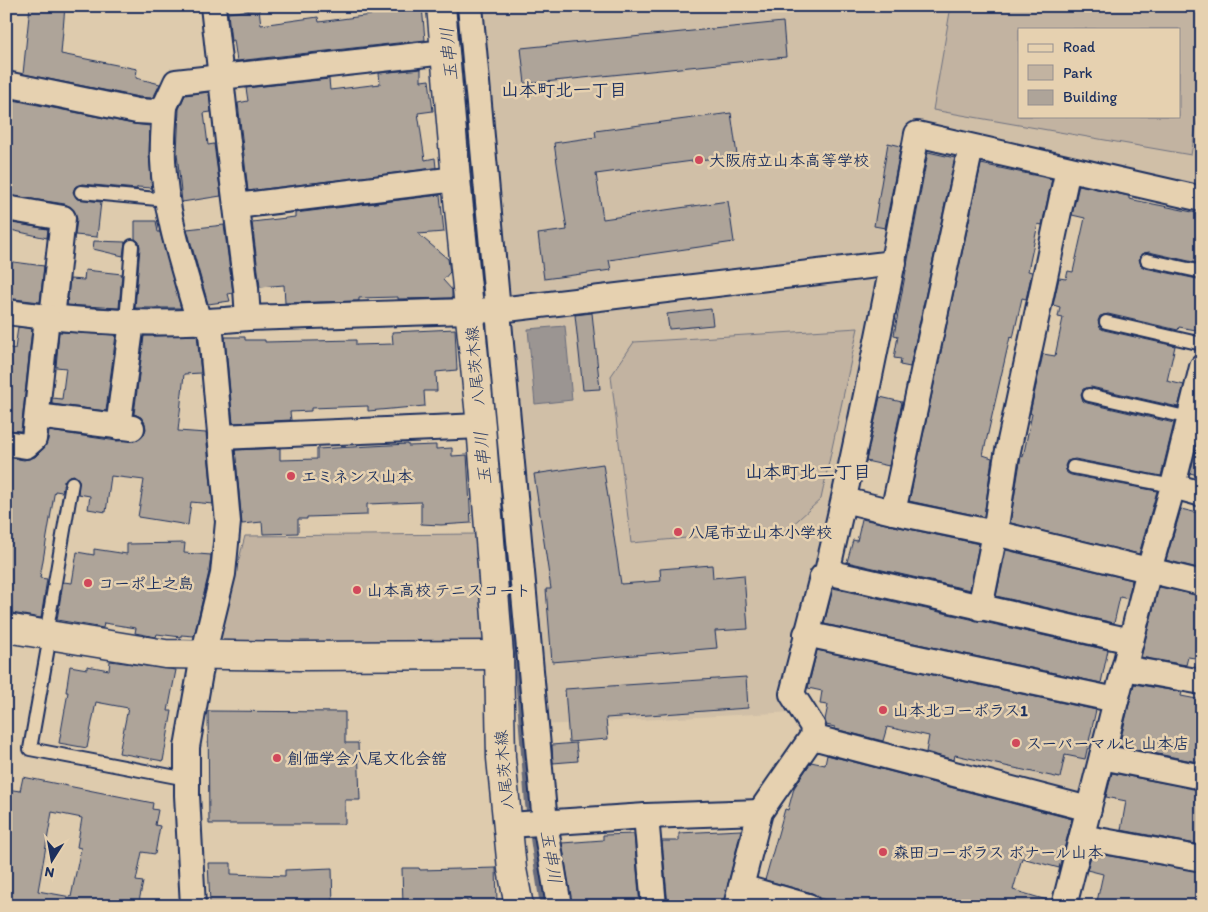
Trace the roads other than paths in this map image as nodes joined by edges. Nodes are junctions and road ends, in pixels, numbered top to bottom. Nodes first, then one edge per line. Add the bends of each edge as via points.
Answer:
1 (213, 6) edge
2 (441, 6) edge
3 (470, 6) edge
4 (445, 52) junction
5 (221, 76) junction
6 (6, 84) edge
7 (164, 106) junction
8 (971, 148) junction
9 (1068, 169) junction
10 (456, 179) junction
11 (81, 192) dead end
12 (1202, 199) edge
13 (168, 200) junction
14 (236, 206) junction
15 (6, 208) edge
16 (132, 246) dead end
17 (1147, 260) dead end
18 (894, 263) junction
19 (1202, 272) edge
20 (499, 310) junction
21 (470, 311) junction
22 (6, 312) edge
23 (49, 318) junction
24 (248, 318) junction
25 (129, 322) junction
26 (204, 322) junction
27 (1106, 322) dead end
28 (1202, 344) edge
29 (1201, 377) edge
30 (1089, 395) dead end
31 (37, 416) junction
32 (1190, 418) junction
33 (481, 426) junction
34 (220, 437) junction
35 (6, 442) edge
36 (1073, 467) dead end
37 (72, 483) dead end
38 (1173, 486) junction
39 (1202, 494) edge
40 (844, 500) junction
41 (892, 512) junction
42 (995, 533) junction
43 (1150, 570) junction
44 (827, 572) junction
45 (1202, 583) edge
46 (980, 608) junction
47 (6, 628) edge
48 (806, 634) junction
49 (48, 635) junction
50 (1131, 641) junction
51 (499, 655) junction
52 (204, 656) junction
53 (1124, 668) junction
54 (1202, 682) edge
55 (1116, 700) junction
56 (812, 737) junction
57 (1102, 757) junction
58 (1202, 777) edge
59 (187, 779) junction
60 (1089, 808) junction
61 (760, 812) junction
62 (646, 816) junction
63 (544, 823) junction
64 (513, 825) junction
65 (1082, 837) junction
66 (1202, 859) edge
67 (739, 896) edge
68 (193, 906) edge
69 (519, 906) edge
70 (559, 906) edge
71 (654, 906) edge
72 (808, 906) edge
73 (1064, 906) edge

1 - 5 street
2 - 4 main road, 八尾茨木線
3 - 20 street
4 - 5 street
4 - 10 main road, 八尾茨木線
5 - 7 street via 176,82
5 - 14 street
6 - 7 street via 137,111 154,112
7 - 13 street via 163,161
8 - 9 street
8 - 18 street via 917,134
8 - 41 street
9 - 12 street
9 - 42 street via 1006,460
10 - 14 street
10 - 21 main road, 八尾茨木線
11 - 13 lane
13 - 26 street via 176,241
14 - 24 street
15 - 23 street via 63,218
16 - 25 lane
17 - 19 lane
18 - 20 street
18 - 40 street
20 - 21 street
20 - 63 street
21 - 24 street
21 - 33 main road, 八尾茨木線
22 - 23 street
23 - 25 street
23 - 31 street
24 - 26 street
25 - 26 street
25 - 31 street via 125,428
26 - 34 street
27 - 28 lane
29 - 32 street
30 - 32 lane
31 - 35 street via 34,439 26,446
32 - 38 street
33 - 34 street
33 - 51 main road, 八尾茨木線
34 - 52 street via 228,522 223,574
36 - 38 lane
37 - 49 lane
38 - 39 street
38 - 43 street
40 - 41 street
40 - 44 street
41 - 42 street
42 - 43 street
42 - 46 street
43 - 45 street
43 - 50 street
44 - 46 street
44 - 48 street via 822,577
46 - 50 street
47 - 49 main road
48 - 55 street
48 - 56 street via 792,694 813,727
49 - 52 main road via 165,654
49 - 59 lane via 30,749
50 - 53 street
51 - 52 main road
51 - 64 main road, 八尾茨木線 via 501,758
52 - 59 street via 187,747
53 - 54 street
53 - 55 street
55 - 57 street
56 - 60 street
56 - 61 street
57 - 58 street
57 - 60 street
59 - 68 street
60 - 65 street
61 - 62 street
61 - 67 street
62 - 63 street
62 - 71 street
63 - 64 street
63 - 70 street
64 - 69 main road, 八尾茨木線 via 512,869
65 - 66 street
65 - 73 street
67 - 72 street

